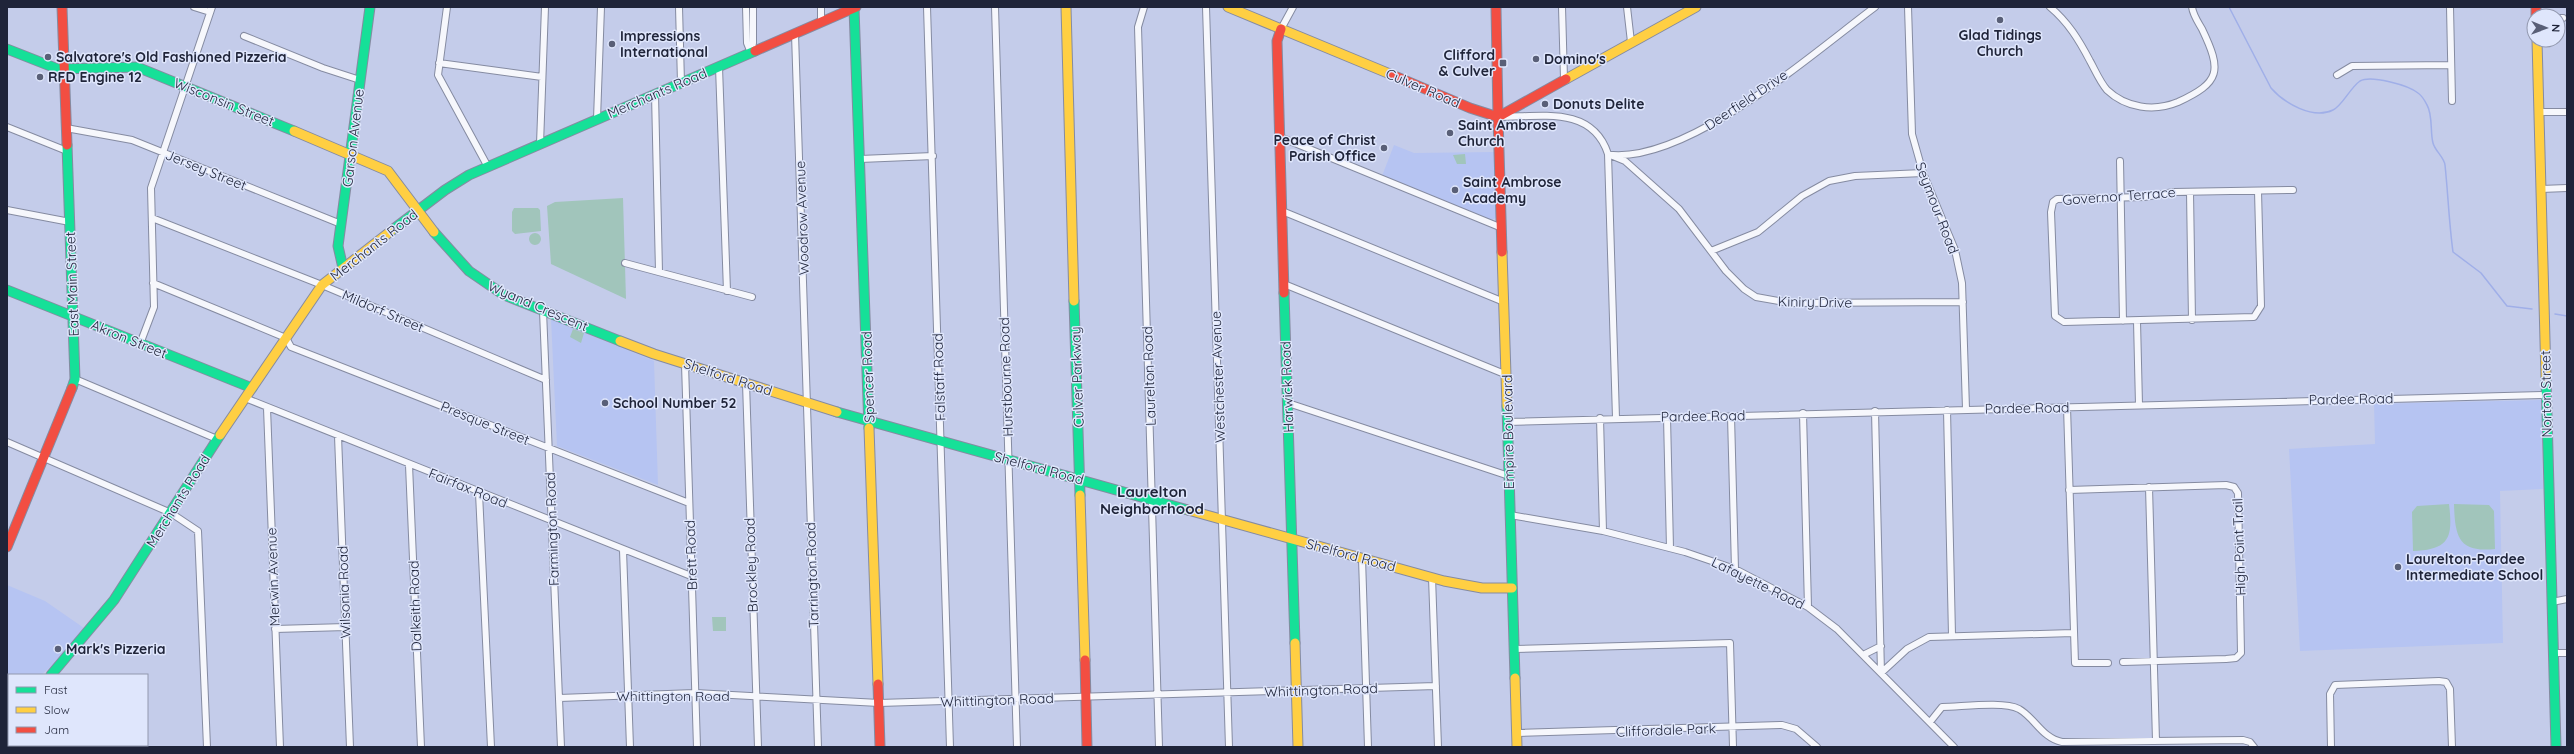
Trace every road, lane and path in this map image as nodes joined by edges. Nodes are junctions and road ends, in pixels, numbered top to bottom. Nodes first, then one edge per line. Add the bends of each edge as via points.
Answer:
1 (62, 7) edge
2 (194, 7) edge
3 (447, 7) edge
4 (545, 7) edge
5 (601, 7) edge
6 (679, 7) edge
7 (746, 7) edge
8 (753, 7) edge
9 (821, 7) edge
10 (855, 7) edge
11 (927, 7) edge
12 (995, 7) edge
13 (1066, 7) edge
14 (1144, 7) edge
15 (1206, 7) edge
16 (1228, 7) edge
17 (1293, 7) edge
18 (1562, 7) edge
19 (1627, 7) edge
20 (1696, 7) edge
21 (1875, 7) edge
22 (1908, 7) edge
23 (2050, 7) edge
24 (2192, 7) edge
25 (2450, 7) edge
26 (367, 8) edge
27 (1494, 8) edge
28 (211, 10) edge
29 (821, 22) junction
30 (1281, 29) junction
31 (795, 34) junction
32 (244, 36) dead end
33 (1631, 42) junction
34 (2537, 48) edge
35 (7, 49) edge
36 (751, 53) junction
37 (439, 63) junction
38 (2451, 65) junction
39 (719, 67) junction
40 (64, 69) junction
41 (2336, 75) dead end
42 (542, 77) junction
43 (1564, 79) junction
44 (360, 80) junction
45 (681, 83) junction
46 (186, 87) junction
47 (655, 94) junction
48 (2452, 101) dead end
49 (2539, 112) junction
50 (2567, 112) edge
51 (1498, 117) junction
52 (597, 119) junction
53 (7, 127) edge
54 (66, 128) junction
55 (1280, 137) junction
56 (540, 144) junction
57 (67, 151) junction
58 (164, 153) junction
59 (351, 153) junction
60 (1608, 154) junction
61 (933, 156) junction
62 (860, 159) junction
63 (2120, 161) dead end
64 (488, 167) junction
65 (1923, 173) junction
66 (2567, 188) edge
67 (2541, 189) junction
68 (2294, 190) dead end
69 (2258, 191) junction
70 (2190, 192) junction
71 (2120, 197) junction
72 (7, 210) edge
73 (419, 210) junction
74 (1282, 211) junction
75 (152, 218) junction
76 (70, 222) junction
77 (341, 224) junction
78 (1502, 228) junction
79 (1711, 251) junction
80 (625, 263) dead end
81 (343, 268) junction
82 (660, 272) junction
83 (153, 283) junction
84 (1284, 284) junction
85 (322, 285) junction
86 (7, 290) edge
87 (727, 291) junction
88 (752, 297) dead end
89 (1504, 302) junction
90 (1963, 302) junction
91 (543, 311) junction
92 (73, 316) junction
93 (2192, 320) junction
94 (2123, 321) junction
95 (2137, 321) junction
96 (286, 338) junction
97 (140, 344) junction
98 (661, 356) joint
99 (685, 364) junction
100 (1506, 375) junction
101 (75, 379) junction
102 (546, 380) junction
103 (746, 383) junction
104 (252, 388) junction
105 (2546, 395) junction
106 (245, 398) junction
107 (807, 402) junction
108 (1288, 403) junction
109 (2139, 405) junction
110 (2067, 407) junction
111 (267, 408) junction
112 (1966, 409) junction
113 (1947, 410) junction
114 (1875, 412) junction
115 (1803, 413) junction
116 (1732, 416) junction
117 (1667, 417) junction
118 (1600, 418) junction
119 (1616, 418) junction
120 (870, 422) junction
121 (1508, 422) junction
122 (338, 436) junction
123 (217, 439) junction
124 (941, 441) junction
125 (7, 442) edge
126 (549, 449) junction
127 (44, 458) junction
128 (1009, 460) junction
129 (409, 465) junction
130 (1509, 476) junction
131 (1080, 480) junction
132 (2150, 487) junction
133 (2069, 490) junction
134 (480, 493) junction
135 (1153, 500) junction
136 (689, 503) junction
137 (170, 513) junction
138 (1510, 515) junction
139 (1222, 520) junction
140 (552, 522) junction
141 (1604, 531) junction
142 (1292, 539) junction
143 (7, 547) edge
144 (1670, 548) junction
145 (623, 550) junction
146 (1362, 558) junction
147 (1735, 569) junction
148 (691, 576) junction
149 (1432, 577) junction
150 (1512, 588) junction
151 (2567, 598) edge
152 (2552, 602) junction
153 (1808, 607) junction
154 (346, 627) junction
155 (275, 630) junction
156 (2073, 633) junction
157 (1952, 635) junction
158 (1881, 646) junction
159 (1514, 649) junction
160 (2553, 653) junction
161 (2567, 653) edge
162 (1863, 655) junction
163 (2154, 661) junction
164 (2123, 662) dead end
165 (2108, 663) dead end
166 (1881, 673) junction
167 (52, 674) edge
168 (1436, 686) junction
169 (1366, 689) junction
170 (1296, 691) junction
171 (695, 693) junction
172 (1227, 693) junction
173 (1158, 695) junction
174 (627, 696) junction
175 (756, 696) junction
176 (1086, 697) junction
177 (559, 698) junction
178 (1016, 699) junction
179 (816, 700) junction
180 (948, 701) junction
181 (879, 703) junction
182 (1930, 722) junction
183 (1733, 728) junction
184 (1516, 733) junction
185 (2156, 742) junction
186 (1811, 744) edge
187 (2082, 745) edge
188 (207, 747) edge
189 (280, 747) edge
190 (350, 747) edge
191 (421, 747) edge
192 (491, 747) edge
193 (561, 747) edge
194 (630, 747) edge
195 (697, 747) edge
196 (758, 747) edge
197 (818, 747) edge
198 (880, 747) edge
199 (950, 747) edge
200 (1017, 747) edge
201 (1087, 747) edge
202 (1159, 747) edge
203 (1229, 747) edge
204 (1298, 747) edge
205 (1368, 747) edge
206 (1438, 747) edge
207 (1517, 747) edge
208 (1733, 747) edge
209 (1817, 747) edge
210 (1954, 747) edge
211 (2254, 747) edge
212 (2331, 747) edge
213 (2452, 747) edge
214 (2556, 747) edge

1 - 40 street, East Main Street
2 - 28 street
3 - 37 street
4 - 42 street
5 - 52 street
6 - 45 street
7 - 36 street via 747,44
8 - 36 street via 754,43
9 - 29 street
10 - 29 street, Merchants Road
10 - 62 street, Spencer Road
11 - 61 street, Falstaff Road
12 - 128 street, Hurstbourne Road
13 - 131 street, Culver Parkway
14 - 135 street, Laurelton Road via 1138,27
15 - 139 street, Westchester Avenue
16 - 30 street, Culver Road
17 - 30 street
18 - 43 street
19 - 33 street
20 - 33 street
21 - 60 street, Deerfield Drive via 1752,99 1714,123 1665,145 1642,152 1628,155
22 - 65 street, Seymour Road via 1911,124 1914,146
23 - 24 street via 2075,34 2107,89 2124,101 2150,108 2170,105 2197,94 2209,84 2214,74 2214,54
25 - 38 street
26 - 44 street, Garson Avenue
27 - 51 street, Empire Boulevard
28 - 46 street
29 - 31 street, Merchants Road
30 - 51 street, Culver Road via 1470,108
30 - 55 street, Harwick Road via 1277,41
31 - 36 street, Merchants Road
31 - 107 street, Woodrow Avenue
32 - 44 street
33 - 43 street
34 - 49 street, Norton Street
35 - 40 street, Wisconsin Street via 55,68
36 - 39 street, Merchants Road
37 - 42 street
37 - 64 street via 438,75
38 - 41 street via 2352,66
38 - 48 street
39 - 45 street, Merchants Road
39 - 87 street
40 - 46 street, Wisconsin Street via 137,67
40 - 54 street, East Main Street
42 - 56 street
43 - 51 street
44 - 59 street, Garson Avenue
45 - 47 street, Merchants Road
46 - 58 street
46 - 59 street, Wisconsin Street
47 - 52 street, Merchants Road
47 - 82 street
49 - 50 street
49 - 67 street, Norton Street
51 - 60 street via 1564,117 1578,120 1597,134
51 - 78 street, Empire Boulevard
52 - 56 street, Merchants Road
53 - 57 street
54 - 57 street, East Main Street
54 - 58 street, Jersey Street via 132,140
55 - 74 street, Harwick Road
55 - 78 street
56 - 64 street, Merchants Road
57 - 76 street, East Main Street
58 - 75 street via 151,188
58 - 77 street, Jersey Street
59 - 73 street, Wisconsin Street via 384,168
59 - 77 street, Garson Avenue
60 - 79 street, Kiniry Drive via 1625,161 1666,196 1686,217
60 - 119 street
61 - 62 street
61 - 124 street, Falstaff Road
62 - 120 street, Spencer Road
63 - 71 street
64 - 73 street, Merchants Road via 460,180
65 - 79 street via 1855,176 1829,181 1802,196 1758,232
65 - 90 street, Seymour Road via 1955,250
66 - 67 street
67 - 105 street, Norton Street
68 - 69 street, Governor Terrace
69 - 70 street, Governor Terrace
69 - 93 street, Governor Terrace via 2261,306 2259,312 2247,319
70 - 71 street, Governor Terrace
70 - 93 street
71 - 94 street
71 - 94 street, Governor Terrace via 2057,199 2051,206 2053,312 2057,319 2064,322
72 - 76 street
73 - 81 street, Merchants Road
73 - 91 street, Wyand Crescent via 454,256 478,279
74 - 84 street, Harwick Road
74 - 89 street
75 - 83 street
75 - 85 street, Mildorf Street
76 - 92 street, East Main Street
77 - 81 street, Garson Avenue via 338,246
78 - 89 street, Empire Boulevard
79 - 90 street, Kiniry Drive via 1738,285 1750,294 1768,300 1790,303
80 - 82 street
81 - 85 street, Merchants Road
82 - 87 street
83 - 96 street, Presque Street
83 - 97 street via 154,307
84 - 100 street
84 - 108 street, Harwick Road
85 - 96 street, Merchants Road
85 - 102 street, Mildorf Street
86 - 92 street, Akron Street
87 - 88 street
89 - 100 street, Empire Boulevard
90 - 112 street, Seymour Road
91 - 98 street, Wyand Crescent
91 - 102 street, Farmington Road
92 - 97 street, Akron Street
92 - 101 street, East Main Street
93 - 95 street, Governor Terrace
94 - 95 street, Governor Terrace
95 - 109 street
96 - 104 street, Merchants Road
96 - 126 street, Presque Street via 291,347
97 - 104 street, Akron Street
98 - 99 street, Shelford Road
99 - 103 street, Shelford Road
99 - 136 street, Brett Road
100 - 121 street, Empire Boulevard
101 - 123 street
101 - 127 street, East Main Street
102 - 126 street, Farmington Road
103 - 107 street, Shelford Road
103 - 175 street, Brockley Road
104 - 106 street, Merchants Road
105 - 109 street, Pardee Road
105 - 152 street, Norton Street
106 - 111 street, Fairfax Road
106 - 123 street, Merchants Road
107 - 120 street, Shelford Road
107 - 179 street, Tarrington Road
108 - 130 street
108 - 142 street, Harwick Road
109 - 110 street, Pardee Road
110 - 112 street, Pardee Road
110 - 133 street
111 - 122 street, Fairfax Road
111 - 155 street, Merwin Avenue
112 - 113 street, Pardee Road
113 - 114 street, Pardee Road
113 - 157 street
114 - 115 street, Pardee Road
114 - 158 street
115 - 116 street, Pardee Road
115 - 153 street
116 - 117 street, Pardee Road
116 - 147 street
117 - 119 street, Pardee Road
117 - 144 street
118 - 119 street, Pardee Road
118 - 121 street, Pardee Road
118 - 141 street
120 - 124 street, Shelford Road
120 - 181 street, Spencer Road
121 - 130 street, Empire Boulevard
122 - 129 street, Fairfax Road
122 - 154 street, Wilsonia Road
123 - 137 street, Merchants Road
124 - 128 street, Shelford Road
124 - 180 street, Falstaff Road
125 - 127 street
126 - 136 street, Presque Street
126 - 140 street, Farmington Road
127 - 137 street
127 - 143 street, East Main Street
128 - 131 street, Shelford Road
128 - 178 street, Hurstbourne Road
129 - 134 street, Fairfax Road
129 - 191 street, Dalkeith Road
130 - 138 street, Empire Boulevard
131 - 135 street, Shelford Road
131 - 176 street, Culver Parkway
132 - 133 street, High Point Trail
132 - 163 street
132 - 163 street, High Point Trail via 2226,485 2237,490 2243,644 2239,655 2232,659
133 - 156 street
134 - 140 street, Fairfax Road
134 - 192 street
135 - 139 street, Shelford Road
135 - 173 street, Laurelton Road
136 - 148 street, Brett Road
137 - 167 street, Merchants Road via 114,600
137 - 188 street via 198,531
138 - 141 street, Lafayette Road
138 - 150 street, Empire Boulevard
139 - 142 street, Shelford Road
139 - 172 street, Westchester Avenue
140 - 145 street, Fairfax Road
140 - 177 street, Farmington Road
141 - 144 street, Lafayette Road
142 - 146 street, Shelford Road
142 - 170 street, Harwick Road
144 - 147 street, Lafayette Road
145 - 148 street, Fairfax Road
145 - 174 street
146 - 149 street, Shelford Road
146 - 169 street
147 - 153 street, Lafayette Road
148 - 171 street, Brett Road
149 - 150 street, Shelford Road via 1468,586
149 - 168 street
150 - 159 street, Empire Boulevard
151 - 152 street
152 - 160 street, Norton Street
153 - 162 street, Lafayette Road via 1838,629
154 - 155 street
154 - 190 street, Wilsonia Road
155 - 189 street, Merwin Avenue
156 - 157 street
156 - 165 street via 2075,663
157 - 166 street via 1936,636 1919,642 1907,649
158 - 162 street
158 - 166 street
159 - 183 street via 1730,643
159 - 184 street, Empire Boulevard
160 - 161 street
160 - 214 street, Norton Street
162 - 166 street, Lafayette Road
163 - 164 street, High Point Trail
163 - 185 street
166 - 182 street, Lafayette Road
168 - 169 street, Whittington Road
168 - 206 street
169 - 170 street, Whittington Road
169 - 205 street
170 - 172 street, Whittington Road
170 - 204 street, Harwick Road
171 - 174 street, Whittington Road
171 - 175 street, Whittington Road
171 - 195 street, Brett Road
172 - 173 street, Whittington Road
172 - 203 street, Westchester Avenue
173 - 176 street, Whittington Road
173 - 202 street, Laurelton Road
174 - 177 street, Whittington Road
174 - 194 street
175 - 179 street, Whittington Road
175 - 196 street, Brockley Road
176 - 178 street, Whittington Road
176 - 201 street, Culver Parkway
177 - 193 street, Farmington Road
178 - 180 street, Whittington Road
178 - 200 street, Hurstbourne Road
179 - 181 street, Whittington Road
179 - 197 street, Tarrington Road
180 - 181 street, Whittington Road
180 - 199 street, Falstaff Road
181 - 198 street, Spencer Road
182 - 187 street via 1942,707 2008,706 2024,713 2051,739
182 - 210 street, Lafayette Road
183 - 184 street, Cliffordale Park
183 - 186 street, Cliffordale Park via 1788,726 1801,731
183 - 208 street
184 - 207 street, Empire Boulevard
185 - 187 street
185 - 211 street via 2243,740 2250,742
186 - 209 street, Cliffordale Park
212 - 213 street via 2330,694 2335,685 2442,681 2448,684 2450,689

